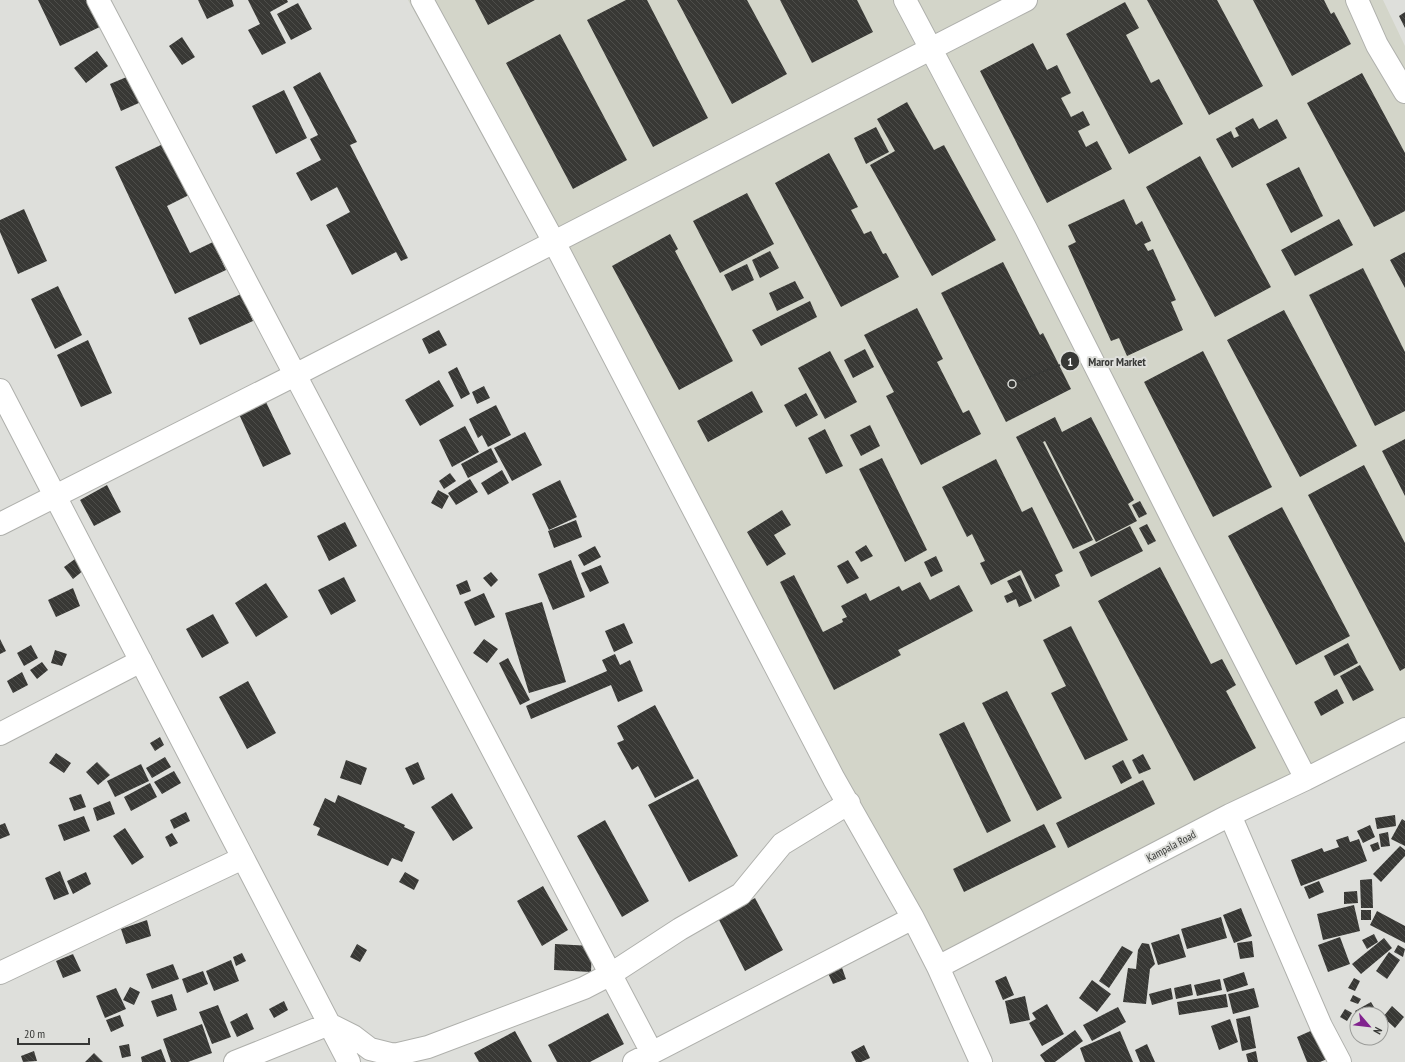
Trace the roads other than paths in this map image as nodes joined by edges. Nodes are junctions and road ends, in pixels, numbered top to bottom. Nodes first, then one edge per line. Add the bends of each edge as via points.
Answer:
1 (98, 0) edge
2 (422, 0) edge
3 (905, 0) edge
4 (1026, 0) edge
5 (1357, 0) edge
6 (930, 49) junction
7 (1405, 92) edge
8 (554, 242) junction
9 (295, 375) junction
10 (0, 390) edge
11 (55, 497) junction
12 (0, 524) edge
13 (141, 661) junction
14 (1405, 729) edge
15 (0, 734) edge
16 (1306, 779) junction
17 (849, 803) junction
18 (1230, 815) junction
19 (243, 858) junction
20 (913, 918) junction
21 (938, 967) junction
22 (0, 973) edge
23 (611, 974) junction
24 (329, 1024) junction
25 (643, 1058) edge
26 (235, 1062) edge
27 (349, 1062) edge
28 (981, 1062) edge
29 (1340, 1062) edge

1 - 9 street
2 - 8 street
3 - 6 street
4 - 6 street
5 - 7 street via 1377,45
6 - 8 street
6 - 16 street via 1026,229
8 - 9 street
8 - 17 street
9 - 11 street
9 - 23 street
10 - 11 street
11 - 12 street
11 - 13 street
13 - 15 street
13 - 19 street
14 - 16 street, Kampala Road
16 - 18 street, Kampala Road
17 - 20 street
17 - 23 street via 782,844 741,894 680,928
18 - 21 street, Kampala Road
18 - 29 street via 1321,1026
19 - 22 street
19 - 24 street
20 - 21 street
20 - 25 street
21 - 28 street
23 - 24 street via 584,988 428,1047 394,1055 370,1049 353,1036
23 - 25 street
24 - 26 street
24 - 27 street

